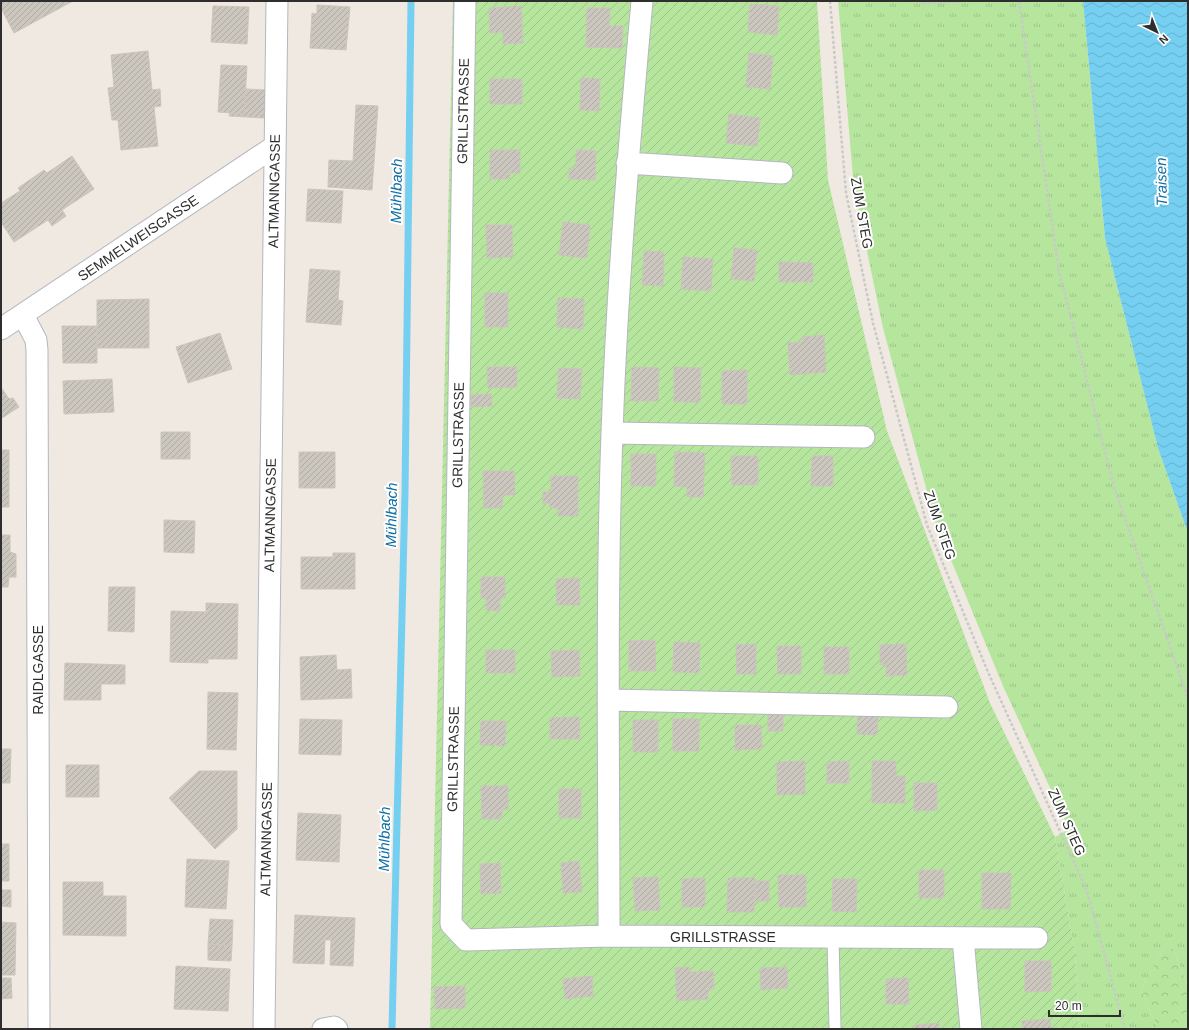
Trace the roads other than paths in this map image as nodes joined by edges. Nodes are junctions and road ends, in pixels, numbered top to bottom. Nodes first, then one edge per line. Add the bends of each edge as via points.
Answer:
1 (277, 1) edge
2 (465, 1) edge
3 (642, 1) edge
4 (275, 146) junction
5 (627, 164) junction
6 (782, 173) dead end
7 (23, 315) junction
8 (1, 329) edge
9 (612, 432) junction
10 (864, 437) dead end
11 (608, 700) junction
12 (947, 707) dead end
13 (609, 936) junction
14 (833, 937) junction
15 (963, 938) junction
16 (1037, 938) dead end
17 (39, 1029) edge
18 (264, 1029) edge
19 (323, 1029) edge
20 (337, 1029) edge
21 (836, 1029) edge
22 (971, 1029) edge

1 - 4 street, ALTMANNGASSE
2 - 13 street, GRILLSTRASSE via 451,924 466,940
3 - 5 street
4 - 7 street, SEMMELWEISGASSE
4 - 18 street, ALTMANNGASSE
5 - 6 street
5 - 9 street
7 - 8 street, SEMMELWEISGASSE
7 - 17 street, RAIDLGASSE via 36,340 37,350
9 - 10 street
9 - 11 street
11 - 12 street
11 - 13 street
13 - 14 street, GRILLSTRASSE
14 - 15 street, GRILLSTRASSE
14 - 21 lane
15 - 16 street, GRILLSTRASSE
15 - 22 street
19 - 20 street

